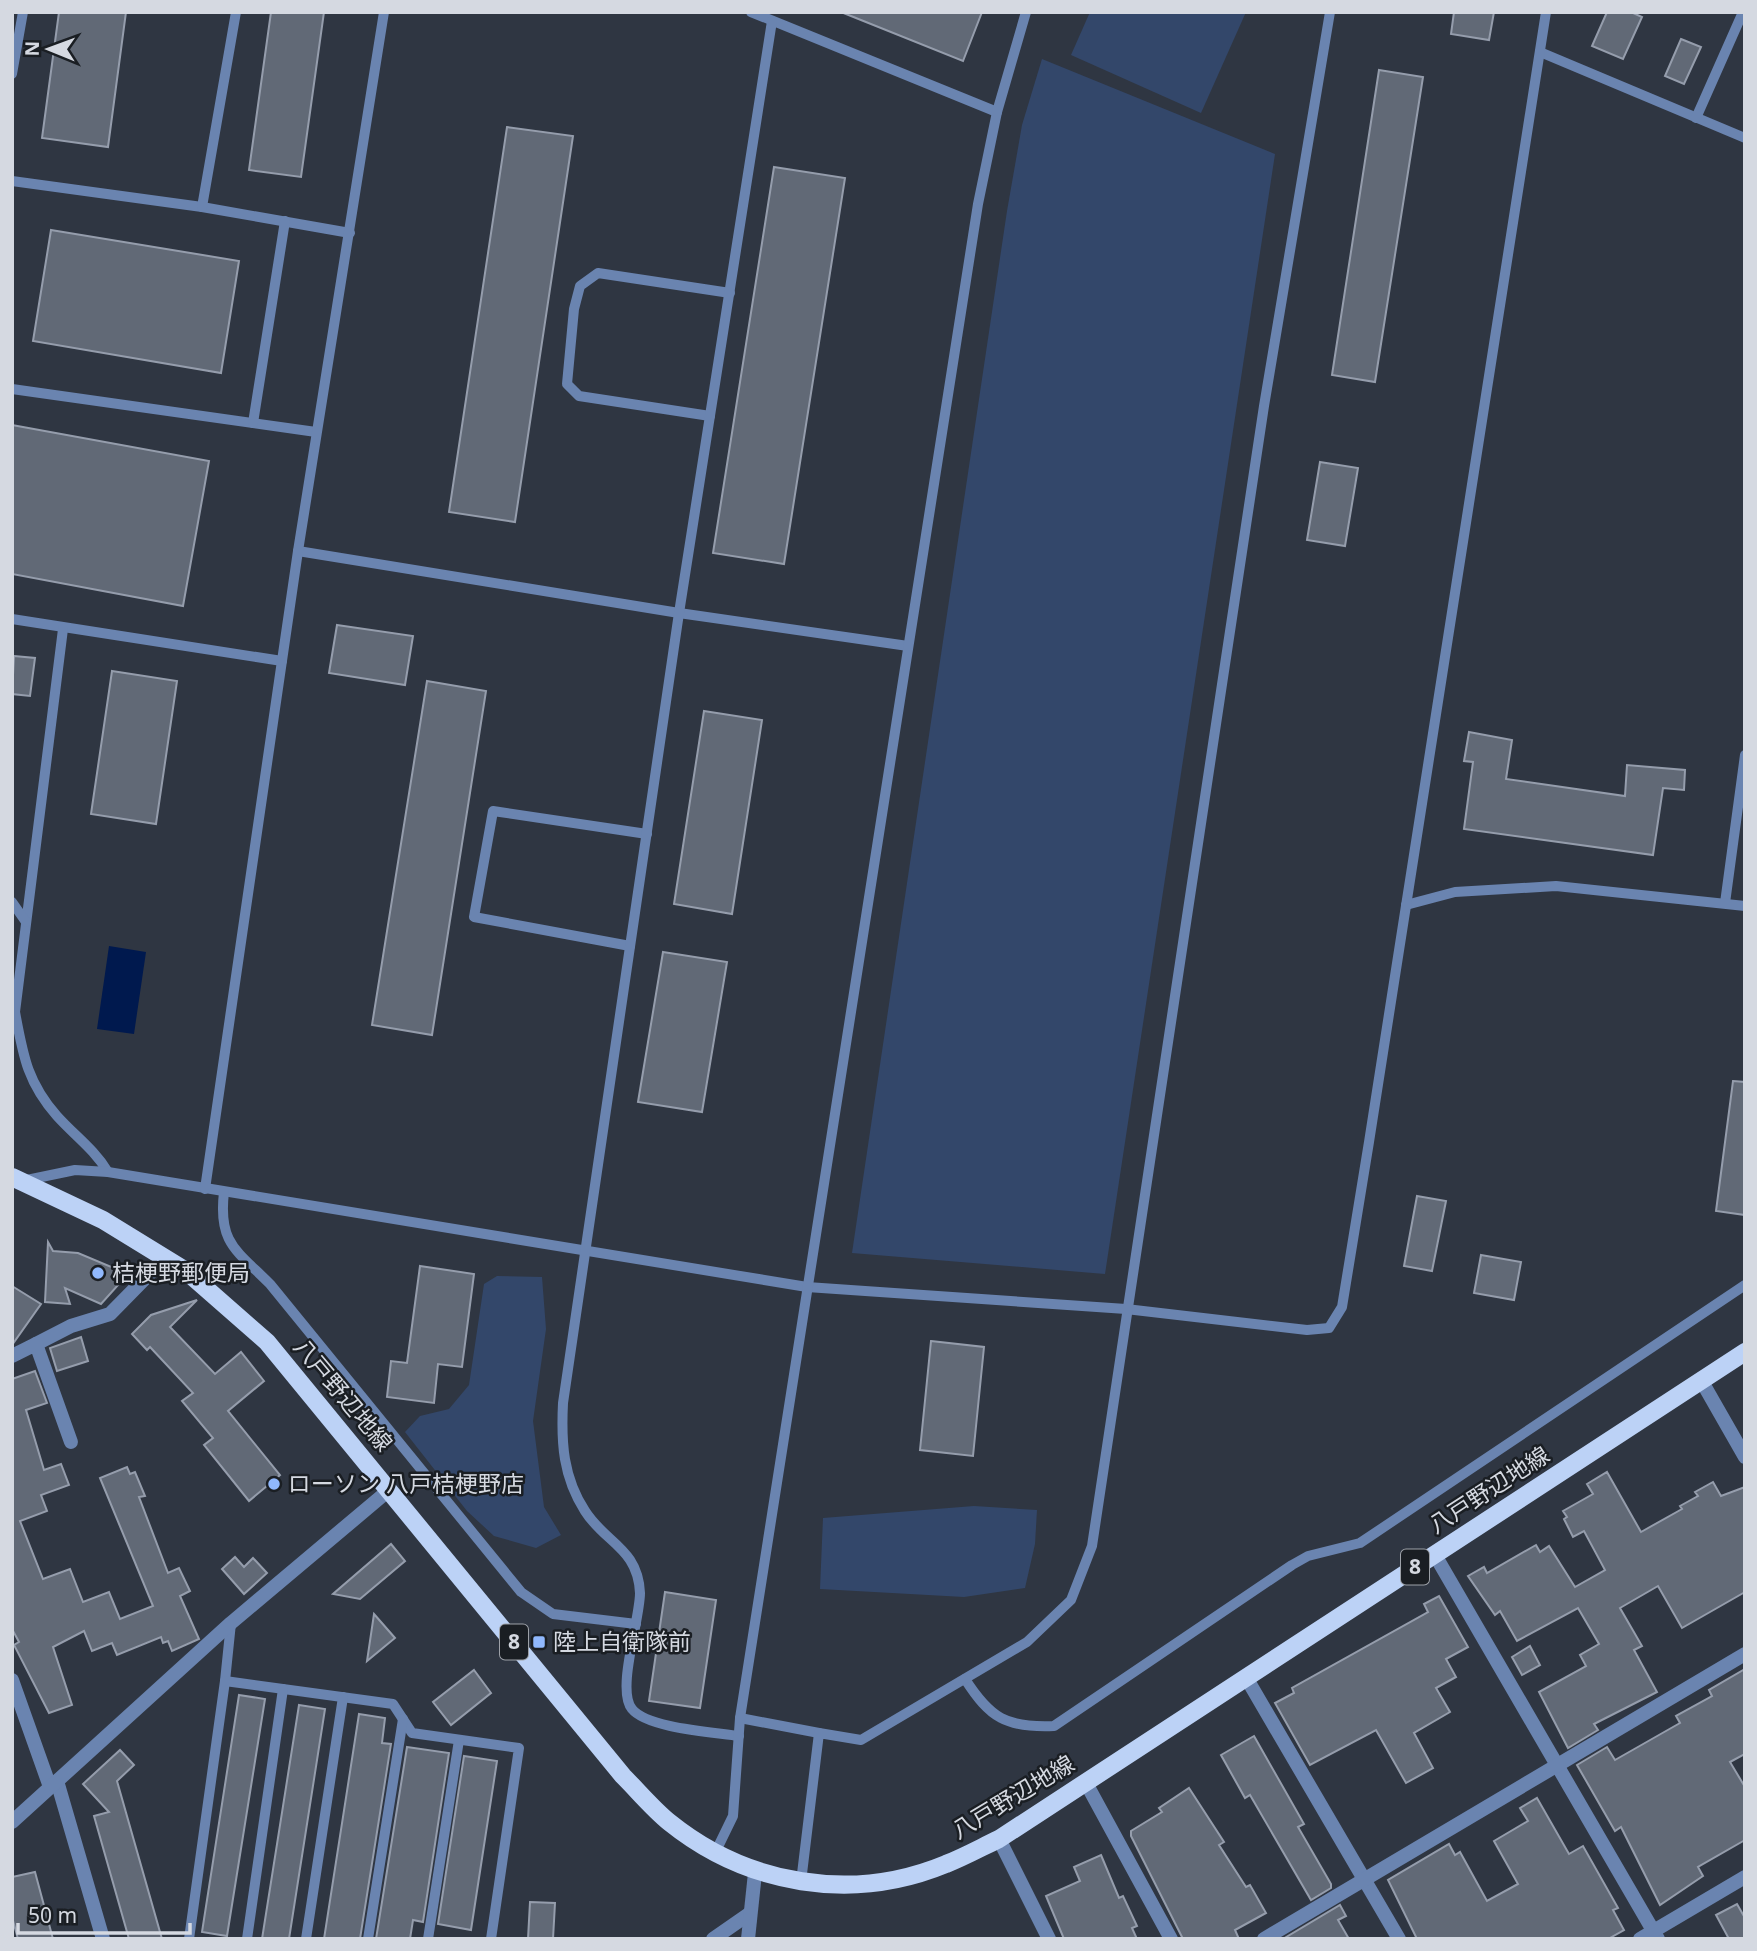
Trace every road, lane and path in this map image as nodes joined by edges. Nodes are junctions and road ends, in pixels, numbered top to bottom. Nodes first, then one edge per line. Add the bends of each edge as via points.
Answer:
1 (23, 12) edge
2 (236, 12) edge
3 (384, 12) edge
4 (751, 12) edge
5 (1026, 12) edge
6 (1330, 12) edge
7 (1546, 12) edge
8 (1743, 12) edge
9 (772, 21) junction
10 (1540, 52) junction
11 (12, 74) edge
12 (997, 113) junction
13 (1696, 118) junction
14 (1745, 138) edge
15 (12, 181) edge
16 (202, 207) junction
17 (285, 221) junction
18 (350, 233) junction
19 (730, 293) junction
20 (12, 389) edge
21 (710, 415) junction
22 (253, 423) junction
23 (316, 432) junction
24 (298, 551) junction
25 (679, 613) junction
26 (12, 619) edge
27 (64, 629) junction
28 (908, 646) junction
29 (282, 661) junction
30 (1745, 755) edge
31 (647, 834) junction
32 (12, 902) edge
33 (1725, 903) junction
34 (1406, 905) junction
35 (1745, 906) edge
36 (26, 922) junction
37 (630, 946) junction
38 (108, 1172) junction
39 (17, 1179) edge
40 (205, 1188) junction
41 (225, 1192) junction
42 (586, 1250) junction
43 (165, 1258) junction
44 (1745, 1285) edge
45 (807, 1287) junction
46 (1126, 1309) junction
47 (36, 1344) junction
48 (1745, 1352) edge
49 (12, 1356) edge
50 (1701, 1380) junction
51 (71, 1442) dead end
52 (1745, 1457) edge
53 (389, 1490) junction
54 (1435, 1555) junction
55 (231, 1623) junction
56 (636, 1625) junction
57 (1745, 1654) edge
58 (965, 1679) junction
59 (1247, 1679) junction
60 (12, 1680) edge
61 (225, 1681) junction
62 (283, 1689) junction
63 (343, 1697) junction
64 (740, 1718) junction
65 (404, 1719) junction
66 (819, 1733) junction
67 (739, 1736) junction
68 (459, 1740) junction
69 (1557, 1766) junction
70 (1086, 1783) junction
71 (54, 1784) junction
72 (12, 1822) edge
73 (999, 1839) junction
74 (715, 1853) junction
75 (755, 1872) junction
76 (1364, 1877) junction
77 (1745, 1877) edge
78 (801, 1882) junction
79 (749, 1914) junction
80 (1651, 1936) edge
81 (103, 1939) edge
82 (189, 1939) edge
83 (247, 1939) edge
84 (306, 1939) edge
85 (368, 1939) edge
86 (428, 1939) edge
87 (491, 1939) edge
88 (713, 1939) edge
89 (748, 1939) edge
90 (1049, 1939) edge
91 (1171, 1939) edge
92 (1264, 1939) edge
93 (1399, 1939) edge

1 - 11 lane
2 - 16 lane
3 - 18 lane
4 - 9 lane
5 - 12 lane
6 - 46 lane via 1264,406
7 - 10 lane
8 - 13 lane
9 - 12 lane
9 - 19 lane
10 - 13 lane
10 - 34 lane
12 - 28 lane via 978,204
13 - 14 lane
15 - 16 lane
16 - 17 lane
17 - 18 lane
17 - 22 lane
18 - 23 lane
19 - 21 lane
19 - 21 lane via 598,273 580,286 574,309 567,384 579,396
20 - 22 lane
21 - 25 lane
22 - 23 lane
23 - 24 lane
24 - 25 lane
24 - 29 lane
25 - 28 lane
25 - 31 lane
26 - 27 lane
27 - 29 lane
27 - 36 lane
28 - 45 lane
29 - 40 lane
30 - 33 lane
31 - 37 lane
31 - 37 lane via 493,811 474,917
32 - 36 lane
33 - 34 lane via 1556,886 1455,891
33 - 35 lane
34 - 46 lane via 1342,1307 1329,1328 1307,1330
36 - 38 lane via 15,1012 26,1070 57,1116 96,1152
37 - 42 lane
38 - 39 lane via 75,1170
38 - 40 lane
39 - 43 main road, 八戸野辺地線 / 8 via 103,1220
40 - 41 lane
41 - 42 lane
41 - 56 lane via 222,1226 228,1241 270,1284 521,1592 553,1614
42 - 45 lane
42 - 56 lane via 563,1403 561,1447 586,1513 626,1552 636,1571 640,1594
43 - 47 street via 110,1314
43 - 53 main road, 八戸野辺地線 / 8 via 267,1342
44 - 58 lane via 1360,1543 1308,1556 1292,1565 1054,1726 1017,1724 998,1717 983,1707
45 - 46 lane
45 - 64 lane
46 - 58 lane via 1092,1546 1071,1600 1027,1642
47 - 49 street
47 - 51 street
48 - 50 main road, 八戸野辺地線 / 8
50 - 52 street
50 - 54 main road, 八戸野辺地線 / 8
53 - 55 street
53 - 74 main road, 八戸野辺地線 / 8 via 624,1776 668,1821
54 - 59 main road, 八戸野辺地線 / 8
54 - 69 street
55 - 61 lane
55 - 71 street
56 - 67 lane via 626,1689 629,1706 642,1719
57 - 69 street
58 - 66 lane via 861,1740
59 - 70 main road, 八戸野辺地線 / 8
59 - 76 street
60 - 71 street
61 - 62 lane
61 - 82 lane
62 - 63 lane
62 - 83 lane
63 - 65 lane via 394,1704
63 - 84 lane
64 - 66 lane
64 - 67 lane
65 - 68 lane via 412,1732
65 - 85 lane
66 - 78 lane
67 - 74 lane via 733,1816
68 - 86 lane
68 - 87 lane via 519,1748
69 - 76 street
69 - 80 street
70 - 73 main road, 八戸野辺地線 / 8
70 - 91 street
71 - 72 street
71 - 81 street
73 - 78 main road, 八戸野辺地線 / 8 via 945,1865 892,1880
73 - 90 street
74 - 75 main road, 八戸野辺地線 / 8
75 - 78 main road, 八戸野辺地線 / 8
75 - 79 street
76 - 92 street
76 - 93 street
77 - 80 street
79 - 88 street
79 - 89 street

